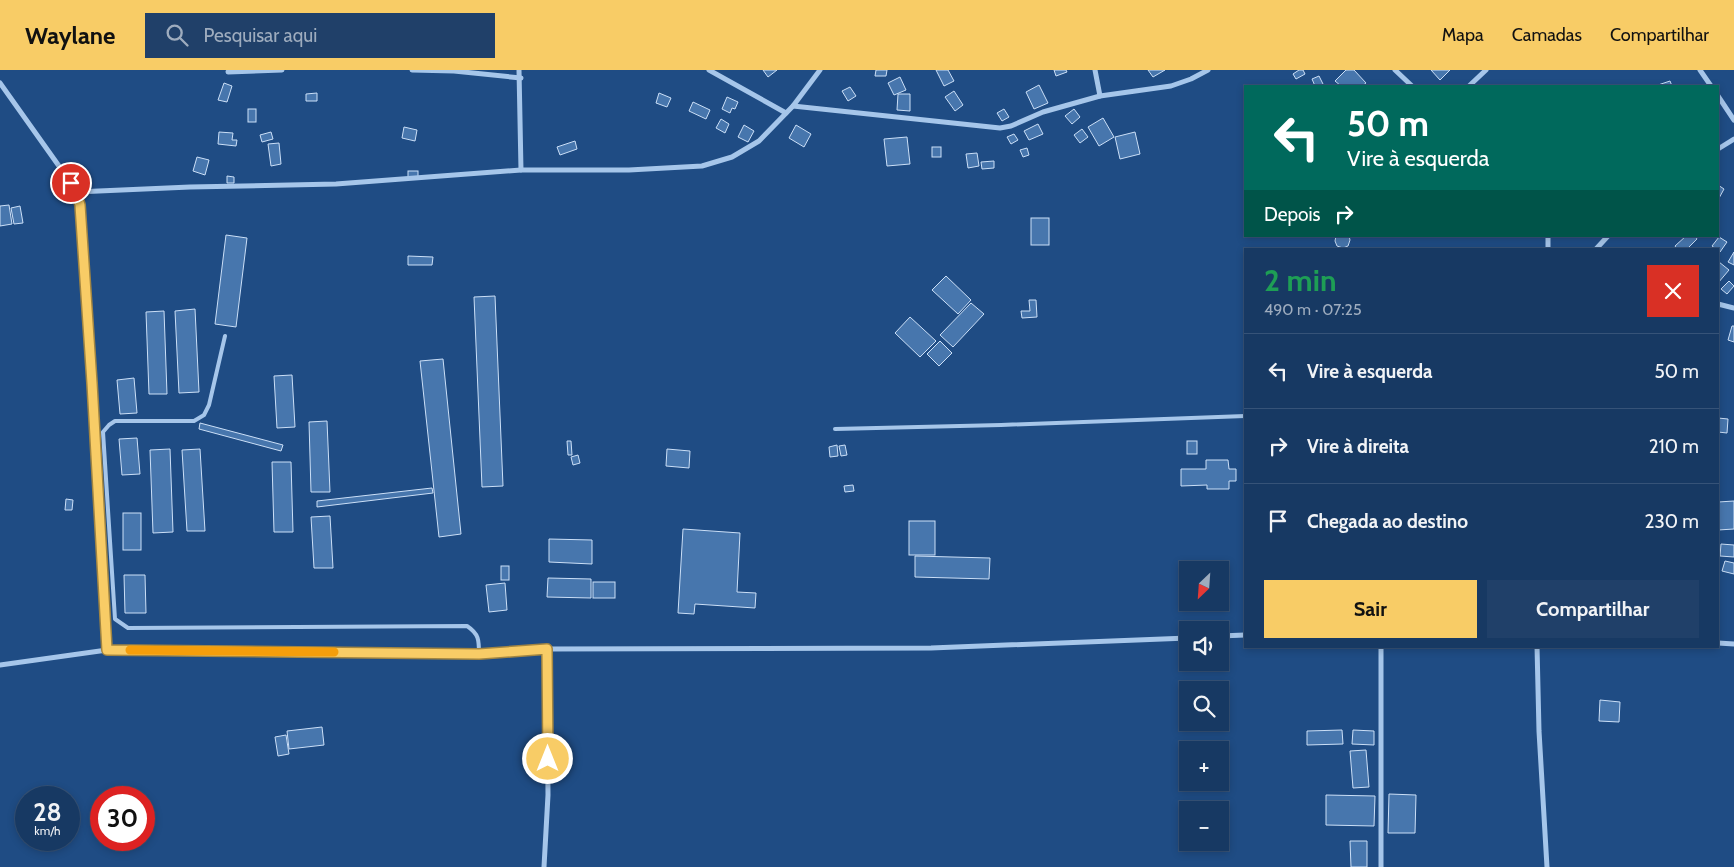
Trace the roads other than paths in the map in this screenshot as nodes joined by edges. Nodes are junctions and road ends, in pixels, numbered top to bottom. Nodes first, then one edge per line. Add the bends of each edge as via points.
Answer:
1 (282, 70) edge
2 (412, 70) edge
3 (519, 70) edge
4 (709, 70) edge
5 (820, 70) edge
6 (1095, 70) edge
7 (1208, 70) edge
8 (1395, 70) edge
9 (1486, 70) edge
10 (1700, 70) edge
11 (228, 72) dead end
12 (521, 78) junction
13 (0, 83) edge
14 (1411, 85) edge
15 (1470, 85) edge
16 (1710, 85) edge
17 (1100, 96) junction
18 (1719, 98) edge
19 (793, 106) junction
20 (786, 113) junction
21 (1734, 120) edge
22 (1734, 139) edge
23 (1719, 148) edge
24 (521, 170) junction
25 (76, 192) junction
26 (1607, 237) edge
27 (1597, 248) edge
28 (1719, 304) edge
29 (1734, 308) edge
30 (225, 336) dead end
31 (1244, 416) edge
32 (835, 429) dead end
33 (1244, 635) edge
34 (1229, 636) edge
35 (1179, 638) edge
36 (1719, 643) edge
37 (1734, 644) edge
38 (1381, 648) edge
39 (1537, 648) edge
40 (547, 649) junction
41 (107, 650) junction
42 (479, 654) junction
43 (0, 665) edge
44 (544, 867) edge
45 (1381, 867) edge
46 (1546, 867) edge

1 - 11 street
2 - 12 street
3 - 12 street
4 - 20 street
5 - 19 street
6 - 17 street
7 - 17 street via 1170,86
8 - 14 street
9 - 15 street
10 - 16 street
12 - 24 street
13 - 25 street
17 - 19 street via 1000,128
18 - 21 street
19 - 20 street
20 - 24 street via 759,141 732,157 702,166
22 - 23 street
24 - 25 street via 336,184
25 - 41 street via 80,205 92,373
26 - 27 street
28 - 29 street
30 - 42 lane via 204,415 194,421 115,421 104,432 115,619 128,628 467,626 477,634
31 - 32 lane
33 - 34 street
35 - 40 street via 932,648
36 - 37 street
38 - 45 street
39 - 46 street
40 - 42 street
40 - 44 street via 548,795
41 - 42 street
41 - 43 street

